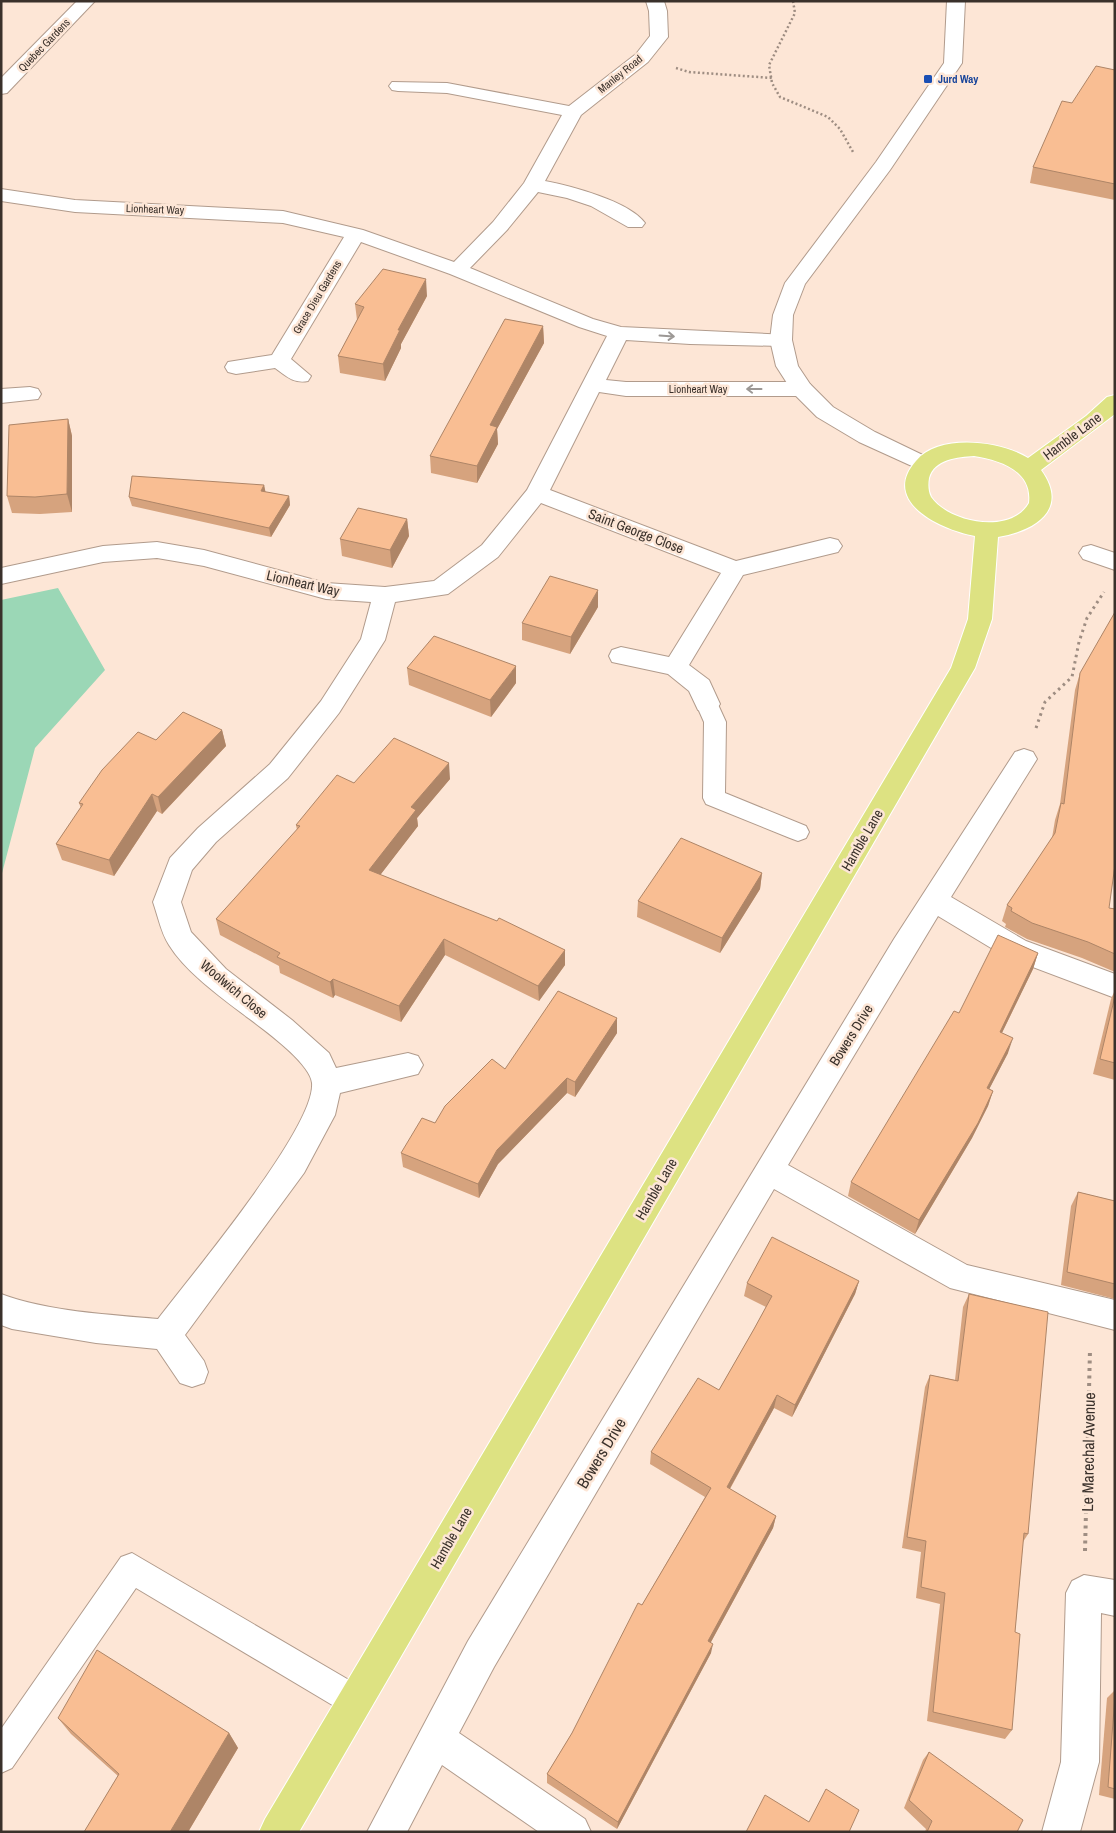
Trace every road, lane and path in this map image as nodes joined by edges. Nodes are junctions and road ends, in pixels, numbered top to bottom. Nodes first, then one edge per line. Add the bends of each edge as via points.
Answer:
1 (87, 1) edge
2 (655, 1) edge
3 (792, 1) edge
4 (956, 1) edge
5 (642, 58) junction
6 (772, 78) junction
7 (398, 86) dead end
8 (1, 89) edge
9 (574, 112) junction
10 (883, 166) junction
11 (533, 185) junction
12 (1, 195) edge
13 (627, 198) dead end
14 (609, 206) junction
15 (635, 223) dead end
16 (356, 234) junction
17 (456, 270) junction
18 (619, 333) junction
19 (780, 340) junction
20 (279, 361) junction
21 (236, 367) dead end
22 (300, 376) dead end
23 (593, 385) junction
24 (802, 389) junction
25 (30, 394) dead end
26 (1, 396) edge
27 (1115, 402) edge
28 (925, 465) junction
29 (1028, 469) junction
30 (537, 493) junction
31 (987, 530) junction
32 (830, 546) dead end
33 (1091, 553) dead end
34 (1115, 562) edge
35 (735, 569) junction
36 (1, 576) edge
37 (1107, 588) dead end
38 (385, 596) junction
39 (621, 656) dead end
40 (675, 667) junction
41 (708, 704) joint
42 (1024, 759) joint
43 (798, 832) dead end
44 (934, 900) junction
45 (1115, 986) edge
46 (408, 1065) dead end
47 (327, 1083) junction
48 (769, 1170) junction
49 (1, 1309) edge
50 (1103, 1314) edge
51 (166, 1335) junction
52 (192, 1372) dead end
53 (1099, 1595) edge
54 (355, 1700) junction
55 (436, 1739) junction
56 (1, 1757) edge
57 (278, 1832) edge
58 (386, 1832) edge
59 (572, 1832) edge
60 (1061, 1832) edge

1 - 8 street, Quebec Gardens
2 - 5 street, Manley Road via 659,37
3 - 6 path via 796,13 769,65
4 - 10 street via 953,63
5 - 6 path via 689,72
5 - 9 street, Manley Road
6 - 10 path via 780,97 828,117 840,129 855,154
7 - 9 street via 448,81
9 - 11 street, Manley Road
10 - 19 street via 795,283 783,315
11 - 14 street via 569,191
11 - 17 street, Manley Road via 500,226
12 - 16 street, Lionheart Way via 75,206 283,217
13 - 14 street
14 - 15 street
16 - 17 street, Lionheart Way
16 - 20 street, Grace Dieu Gardens
17 - 18 street, Lionheart Way via 586,323
18 -> 19 street, Lionheart Way
18 - 23 street, Lionheart Way
19 - 24 street via 787,366
20 - 21 street
20 - 22 street
24 -> 23 street, Lionheart Way via 626,389
23 - 30 street, Lionheart Way
24 - 28 street via 833,417
25 - 26 street
27 - 29 main road, Hamble Lane
28 - 29 main road via 954,450 974,449 1013,458
28 - 31 main road via 918,476 916,488 922,501 948,522
29 - 31 main road via 1041,490 1041,502 1035,512 1008,528
30 - 35 street, Saint George Close
30 - 38 street, Lionheart Way via 490,551 440,588
31 - 54 main road, Hamble Lane via 980,619 963,668
32 - 35 street
33 - 34 street
35 - 40 street
36 - 38 street, Lionheart Way via 103,554 157,550 204,558 326,591
37 - 42 path via 1087,618 1072,677 1045,702
38 - 47 street, Woolwich Close via 373,640 330,707 278,771 207,835 180,865 168,902 179,938 216,977 282,1028 319,1062
39 - 40 street
40 - 41 street via 700,686
41 - 43 lane via 715,722 714,798
42 - 44 street, Bowers Drive
44 - 45 street via 1016,949
44 - 48 street, Bowers Drive
46 - 47 street
47 - 51 street via 320,1115 293,1164
48 - 50 street via 961,1278
48 - 55 street, Bowers Drive via 481,1654
49 - 51 street via 12,1314 77,1325
50 - 53 path, Le Marechal Avenue
51 - 52 street
53 - 60 street via 1080,1762
54 - 56 lane via 132,1568
54 - 57 main road, Hamble Lane
55 - 58 street, Bowers Drive
55 - 59 street

